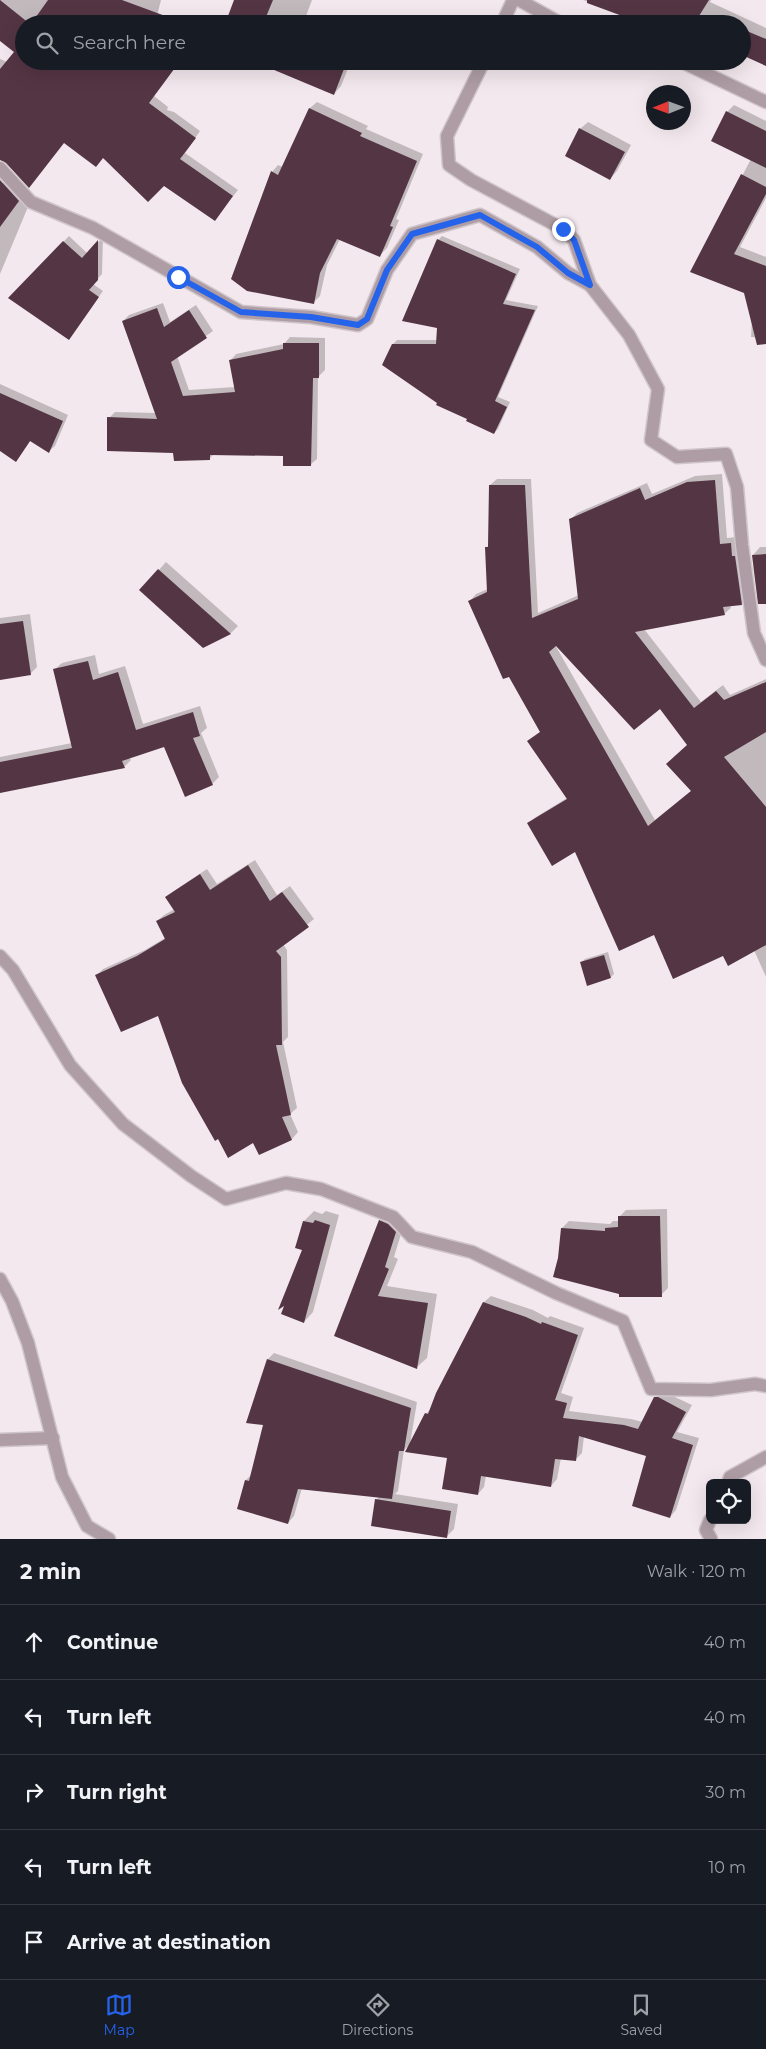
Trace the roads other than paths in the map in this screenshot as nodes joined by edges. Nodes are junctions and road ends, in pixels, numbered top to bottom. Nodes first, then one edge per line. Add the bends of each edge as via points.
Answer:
1 (513, 0) edge
2 (519, 0) edge
3 (506, 15) edge
4 (546, 15) edge
5 (479, 70) edge
6 (699, 70) edge
7 (766, 102) edge
8 (0, 168) edge
9 (590, 285) junction
10 (766, 660) edge
11 (0, 956) edge
12 (0, 1279) edge
13 (766, 1386) edge
14 (53, 1438) junction
15 (0, 1440) edge
16 (766, 1457) edge
17 (730, 1479) edge
18 (708, 1524) edge
19 (109, 1539) edge
20 (711, 1539) edge

1 - 3 street
2 - 4 street
5 - 9 street via 447,136 449,166 563,229 574,240
6 - 7 street
8 - 9 street via 31,202 93,228 241,312 311,317 358,325 367,319 387,270 412,234 480,215 537,247 568,273
9 - 10 street via 629,335 658,389 651,440 677,457 726,454 737,488 754,633
11 - 13 street via 13,970 70,1065 123,1124 226,1199 286,1183 322,1189 393,1217 412,1237 472,1252 556,1294 623,1321 651,1389 711,1390 755,1384
12 - 14 street via 28,1342
14 - 15 street
14 - 19 street via 62,1477 87,1526
16 - 17 street
18 - 20 street via 706,1530

